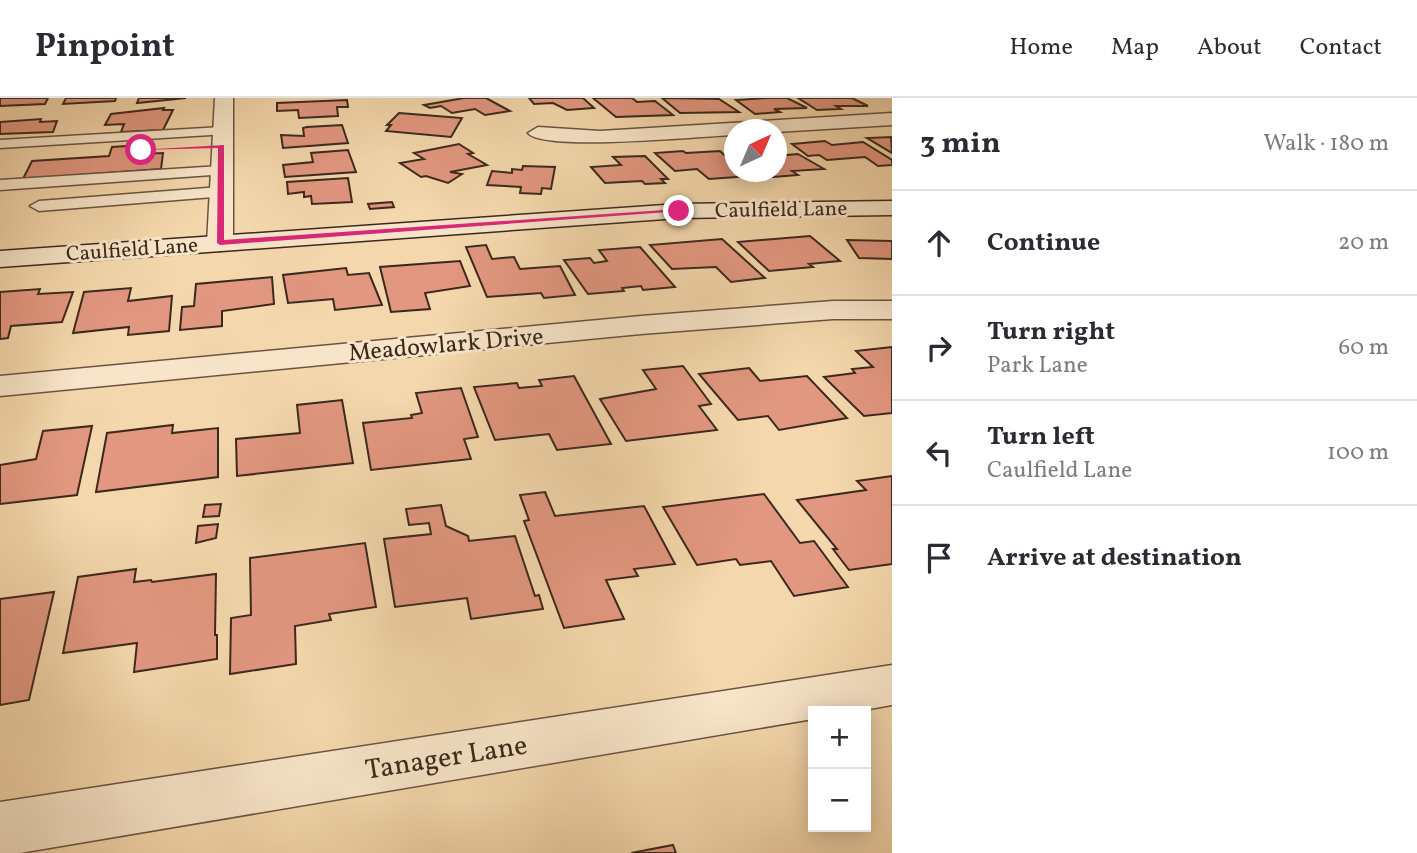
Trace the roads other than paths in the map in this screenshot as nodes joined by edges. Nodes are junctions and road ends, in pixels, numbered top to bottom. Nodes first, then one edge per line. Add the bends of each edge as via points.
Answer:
1 (224, 98) edge
2 (892, 119) edge
3 (538, 133) dead end
4 (222, 139) junction
5 (0, 144) edge
6 (141, 150) dead end
7 (111, 151) dead end
8 (0, 159) edge
9 (220, 182) junction
10 (0, 185) edge
11 (39, 206) dead end
12 (892, 208) edge
13 (220, 243) junction
14 (0, 259) edge
15 (892, 310) edge
16 (0, 386) edge
17 (892, 685) edge
18 (0, 829) edge

1 - 4 street
2 - 3 street via 600,136
4 - 5 lane
4 - 6 lane
4 - 9 street
7 - 8 lane
9 - 10 lane
9 - 11 lane
9 - 13 street
12 - 13 street, Caulfield Lane via 679,211
13 - 14 street, Caulfield Lane
15 - 16 street, Meadowlark Drive via 655,324
17 - 18 street, Tanager Lane

